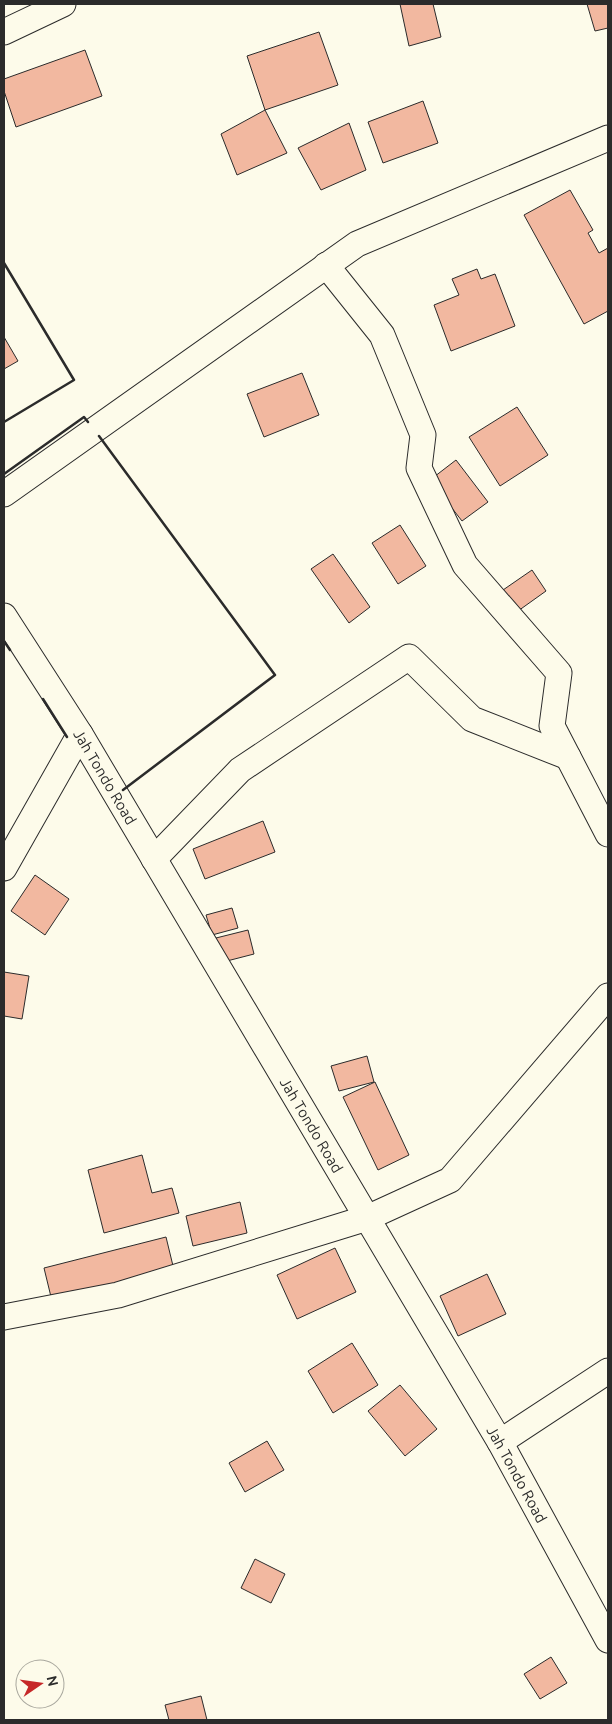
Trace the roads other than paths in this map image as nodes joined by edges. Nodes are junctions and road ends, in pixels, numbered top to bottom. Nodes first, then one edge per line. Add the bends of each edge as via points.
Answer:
1 (63, 4) edge
2 (4, 32) edge
3 (608, 138) edge
4 (326, 265) junction
5 (4, 494) edge
6 (4, 616) edge
7 (80, 734) junction
8 (568, 757) junction
9 (608, 834) edge
10 (154, 859) junction
11 (4, 868) edge
12 (608, 996) edge
13 (367, 1218) junction
14 (4, 1317) edge
15 (608, 1371) edge
16 (500, 1442) junction
17 (608, 1640) edge

1 - 2 street
3 - 4 street via 357,244
4 - 5 street
4 - 8 street via 382,335 424,435 419,468 465,565 559,673 552,726
6 - 7 street, Jah Tondo Road
7 - 10 street, Jah Tondo Road
7 - 11 street
8 - 9 street
8 - 10 street via 472,719 409,657 240,770
10 - 13 street, Jah Tondo Road
12 - 13 street via 450,1180
13 - 14 street via 118,1295
13 - 16 street, Jah Tondo Road
15 - 16 street
16 - 17 street, Jah Tondo Road

